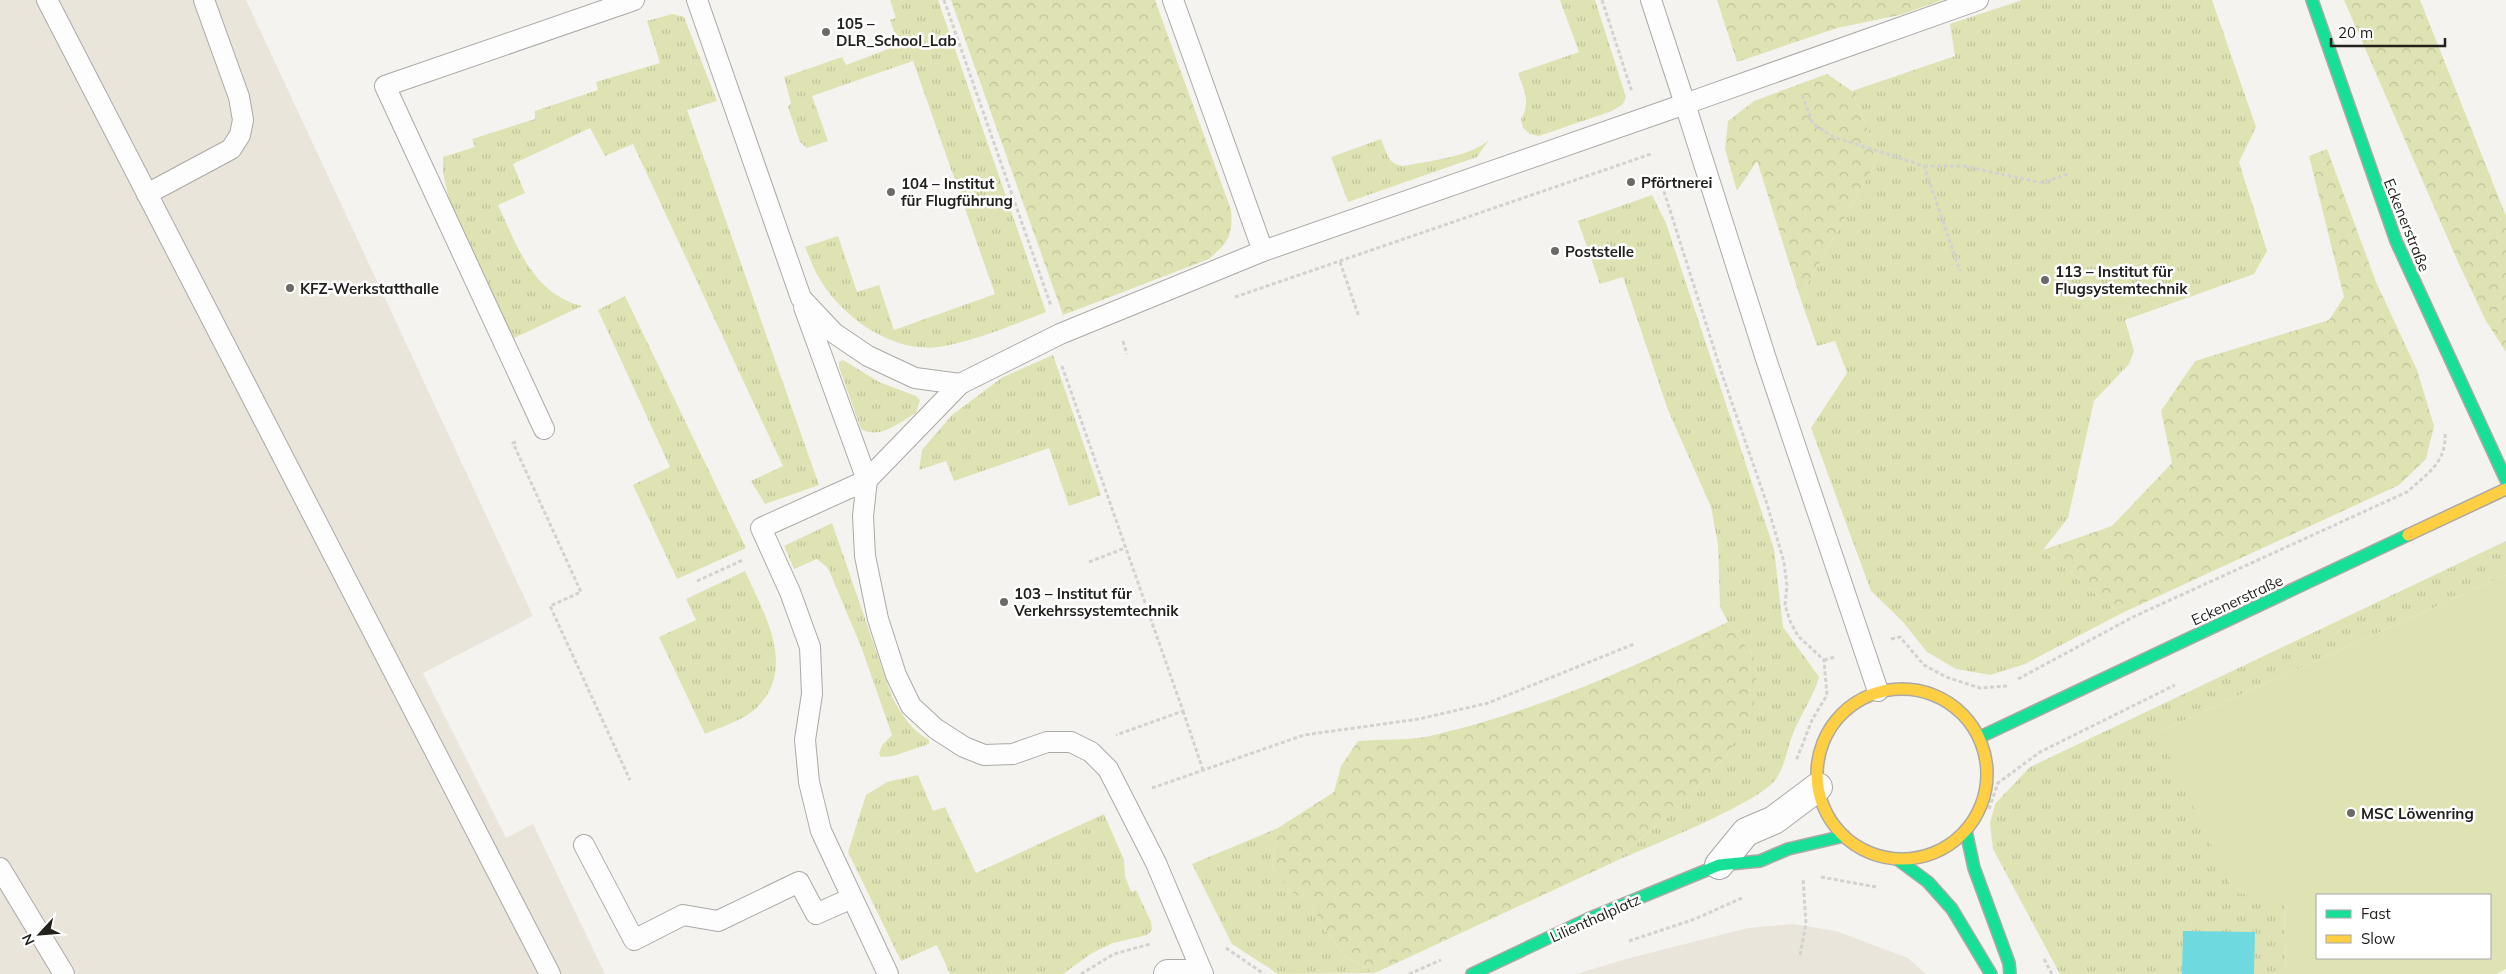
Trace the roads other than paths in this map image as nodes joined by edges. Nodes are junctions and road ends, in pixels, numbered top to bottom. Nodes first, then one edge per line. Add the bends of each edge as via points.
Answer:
1 (47, 0) edge
2 (204, 0) edge
3 (634, 0) edge
4 (697, 0) edge
5 (1173, 0) edge
6 (1651, 0) edge
7 (1978, 0) edge
8 (2312, 0) edge
9 (1685, 104) junction
10 (147, 194) junction
11 (1263, 252) junction
12 (801, 298) junction
13 (960, 384) junction
14 (544, 429) road end
15 (866, 480) junction
16 (2506, 480) edge
17 (2506, 489) edge
18 (1878, 691) junction
19 (1980, 737) junction
20 (1818, 787) junction
21 (1966, 831) junction
22 (1844, 836) junction
23 (584, 845) dead end
24 (1897, 859) junction
25 (1719, 865) junction
26 (0, 868) edge
27 (852, 898) junction
28 (64, 974) edge
29 (550, 974) edge
30 (888, 974) edge
31 (1168, 974) edge
32 (1188, 974) edge
33 (1203, 974) edge
34 (1472, 974) edge
35 (1991, 974) edge
36 (2010, 974) edge

1 - 10 lane
2 - 10 lane via 239,97 243,120 240,135 231,149
3 - 14 lane via 385,86
4 - 12 lane
5 - 11 lane
6 - 9 lane
7 - 9 lane
8 - 16 main road, Eckenerstraße via 2396,241
9 - 11 lane
9 - 18 lane via 1767,362
10 - 29 lane
11 - 13 lane via 1060,334
12 - 13 lane via 834,333 868,356 915,378
12 - 15 lane
13 - 15 lane
15 - 27 lane via 762,528 810,647 812,694 805,740 809,782 821,831
15 - 33 lane via 863,516 867,565 878,619 896,675 911,706 936,729 984,755 1013,754 1047,742 1071,742 1091,752 1108,769 1156,863
17 - 19 main road, Eckenerstraße
18 - 19 main road via 1913,688 1945,699 1971,722
18 - 20 main road via 1854,703 1830,728 1817,766
19 - 21 main road via 1988,770 1987,786 1983,803
20 - 22 main road via 1827,814
20 - 25 street, Lilienthalplatz via 1774,820 1746,832
21 - 24 main road via 1941,850 1920,857
21 - 36 main road via 1974,868 2009,963
22 - 24 main road via 1868,852
22 - 25 main road, Lilienthalplatz via 1788,848 1760,861
23 - 27 lane via 634,940 683,915 718,921 799,882 816,914
24 - 35 main road via 1928,882 1952,909
25 - 34 main road, Lilienthalplatz via 1588,919
26 - 28 lane
27 - 30 lane
31 - 32 street

